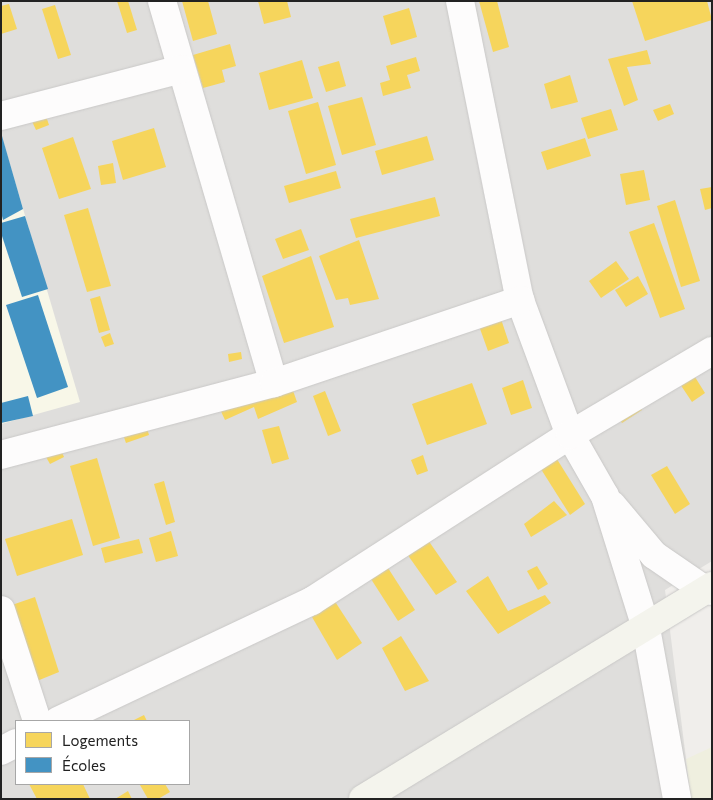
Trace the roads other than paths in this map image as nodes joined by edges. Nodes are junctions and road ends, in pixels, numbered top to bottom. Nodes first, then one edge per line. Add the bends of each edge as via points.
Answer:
1 (162, 1) edge
2 (460, 1) edge
3 (181, 69) junction
4 (1, 116) edge
5 (520, 300) junction
6 (712, 351) edge
7 (274, 383) junction
8 (570, 435) junction
9 (1, 455) edge
10 (605, 496) junction
11 (709, 589) edge
12 (1, 610) edge
13 (646, 628) junction
14 (37, 720) edge
15 (60, 720) edge
16 (362, 799) edge
17 (677, 799) edge

1 - 3 street
2 - 5 street
3 - 4 street
3 - 7 street
5 - 7 street
5 - 8 street
6 - 8 street
7 - 9 street
8 - 10 street
8 - 15 street via 312,601
10 - 11 street via 654,555
10 - 13 street
11 - 13 street
12 - 14 street
13 - 16 street
13 - 17 street

